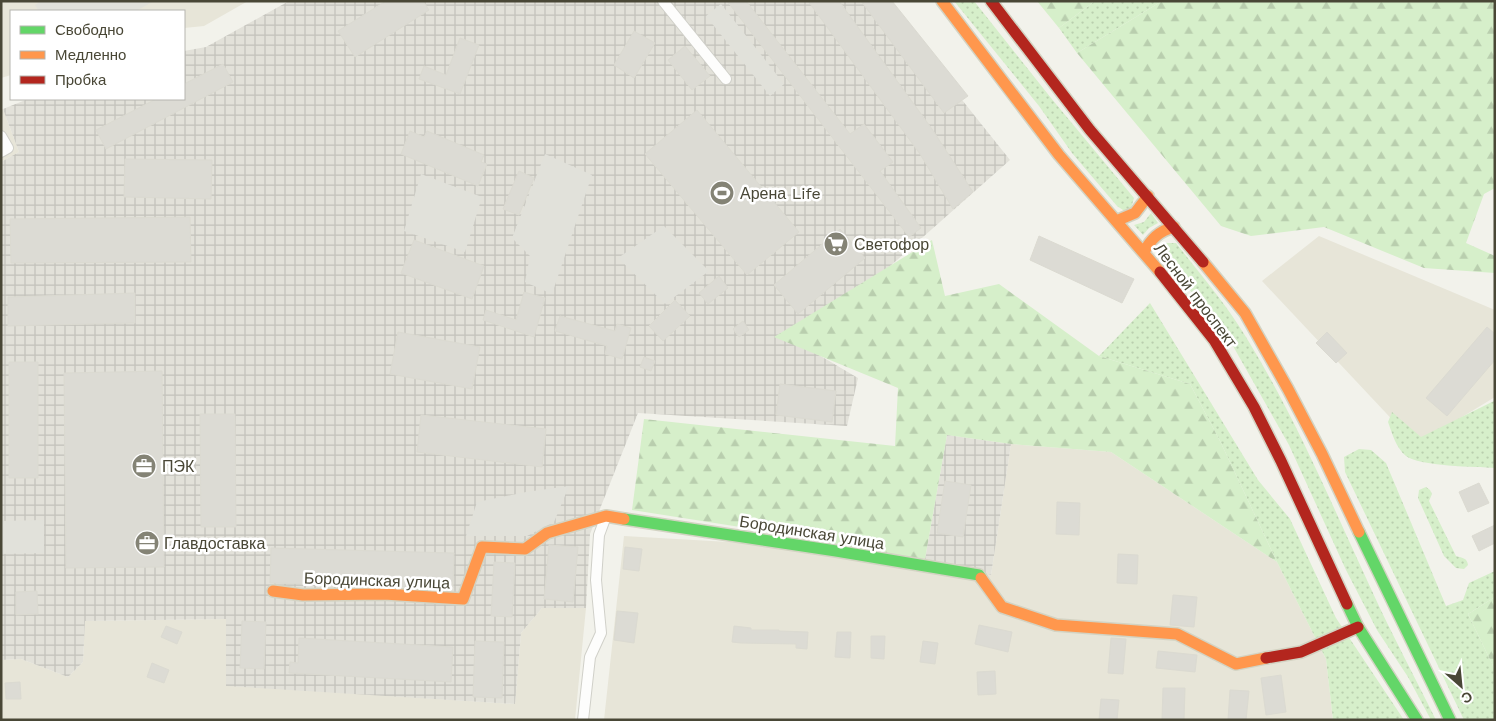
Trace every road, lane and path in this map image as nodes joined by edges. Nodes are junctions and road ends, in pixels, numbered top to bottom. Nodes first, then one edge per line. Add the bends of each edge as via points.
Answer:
1 (663, 1) edge
2 (942, 1) edge
3 (991, 1) edge
4 (726, 79) dead end
5 (1, 136) edge
6 (1, 152) edge
7 (1148, 196) junction
8 (1116, 221) junction
9 (1174, 227) junction
10 (1144, 252) junction
11 (606, 516) junction
12 (273, 591) dead end
13 (1358, 627) junction
14 (583, 720) edge
15 (1417, 720) edge
16 (1450, 720) edge

1 - 4 street
2 - 8 main road, Лесной проспект via 1059,155
3 - 7 main road, Лесной проспект via 1090,130
5 - 6 street via 8,148
7 - 8 main road via 1136,213
7 - 9 main road, Лесной проспект
8 - 10 main road, Лесной проспект
9 - 10 main road via 1162,230
9 - 16 main road, Лесной проспект via 1245,314 1288,388
10 - 13 main road, Лесной проспект via 1214,340 1254,407
11 - 12 main road, Бородинская улица via 547,533 525,549 482,547 464,599 384,594 303,595
11 - 13 main road, Бородинская улица via 979,575 1002,607 1056,626 1177,634 1236,664 1301,652
11 - 14 street via 599,535 596,580 601,633 590,657
13 - 15 main road, Лесной проспект

